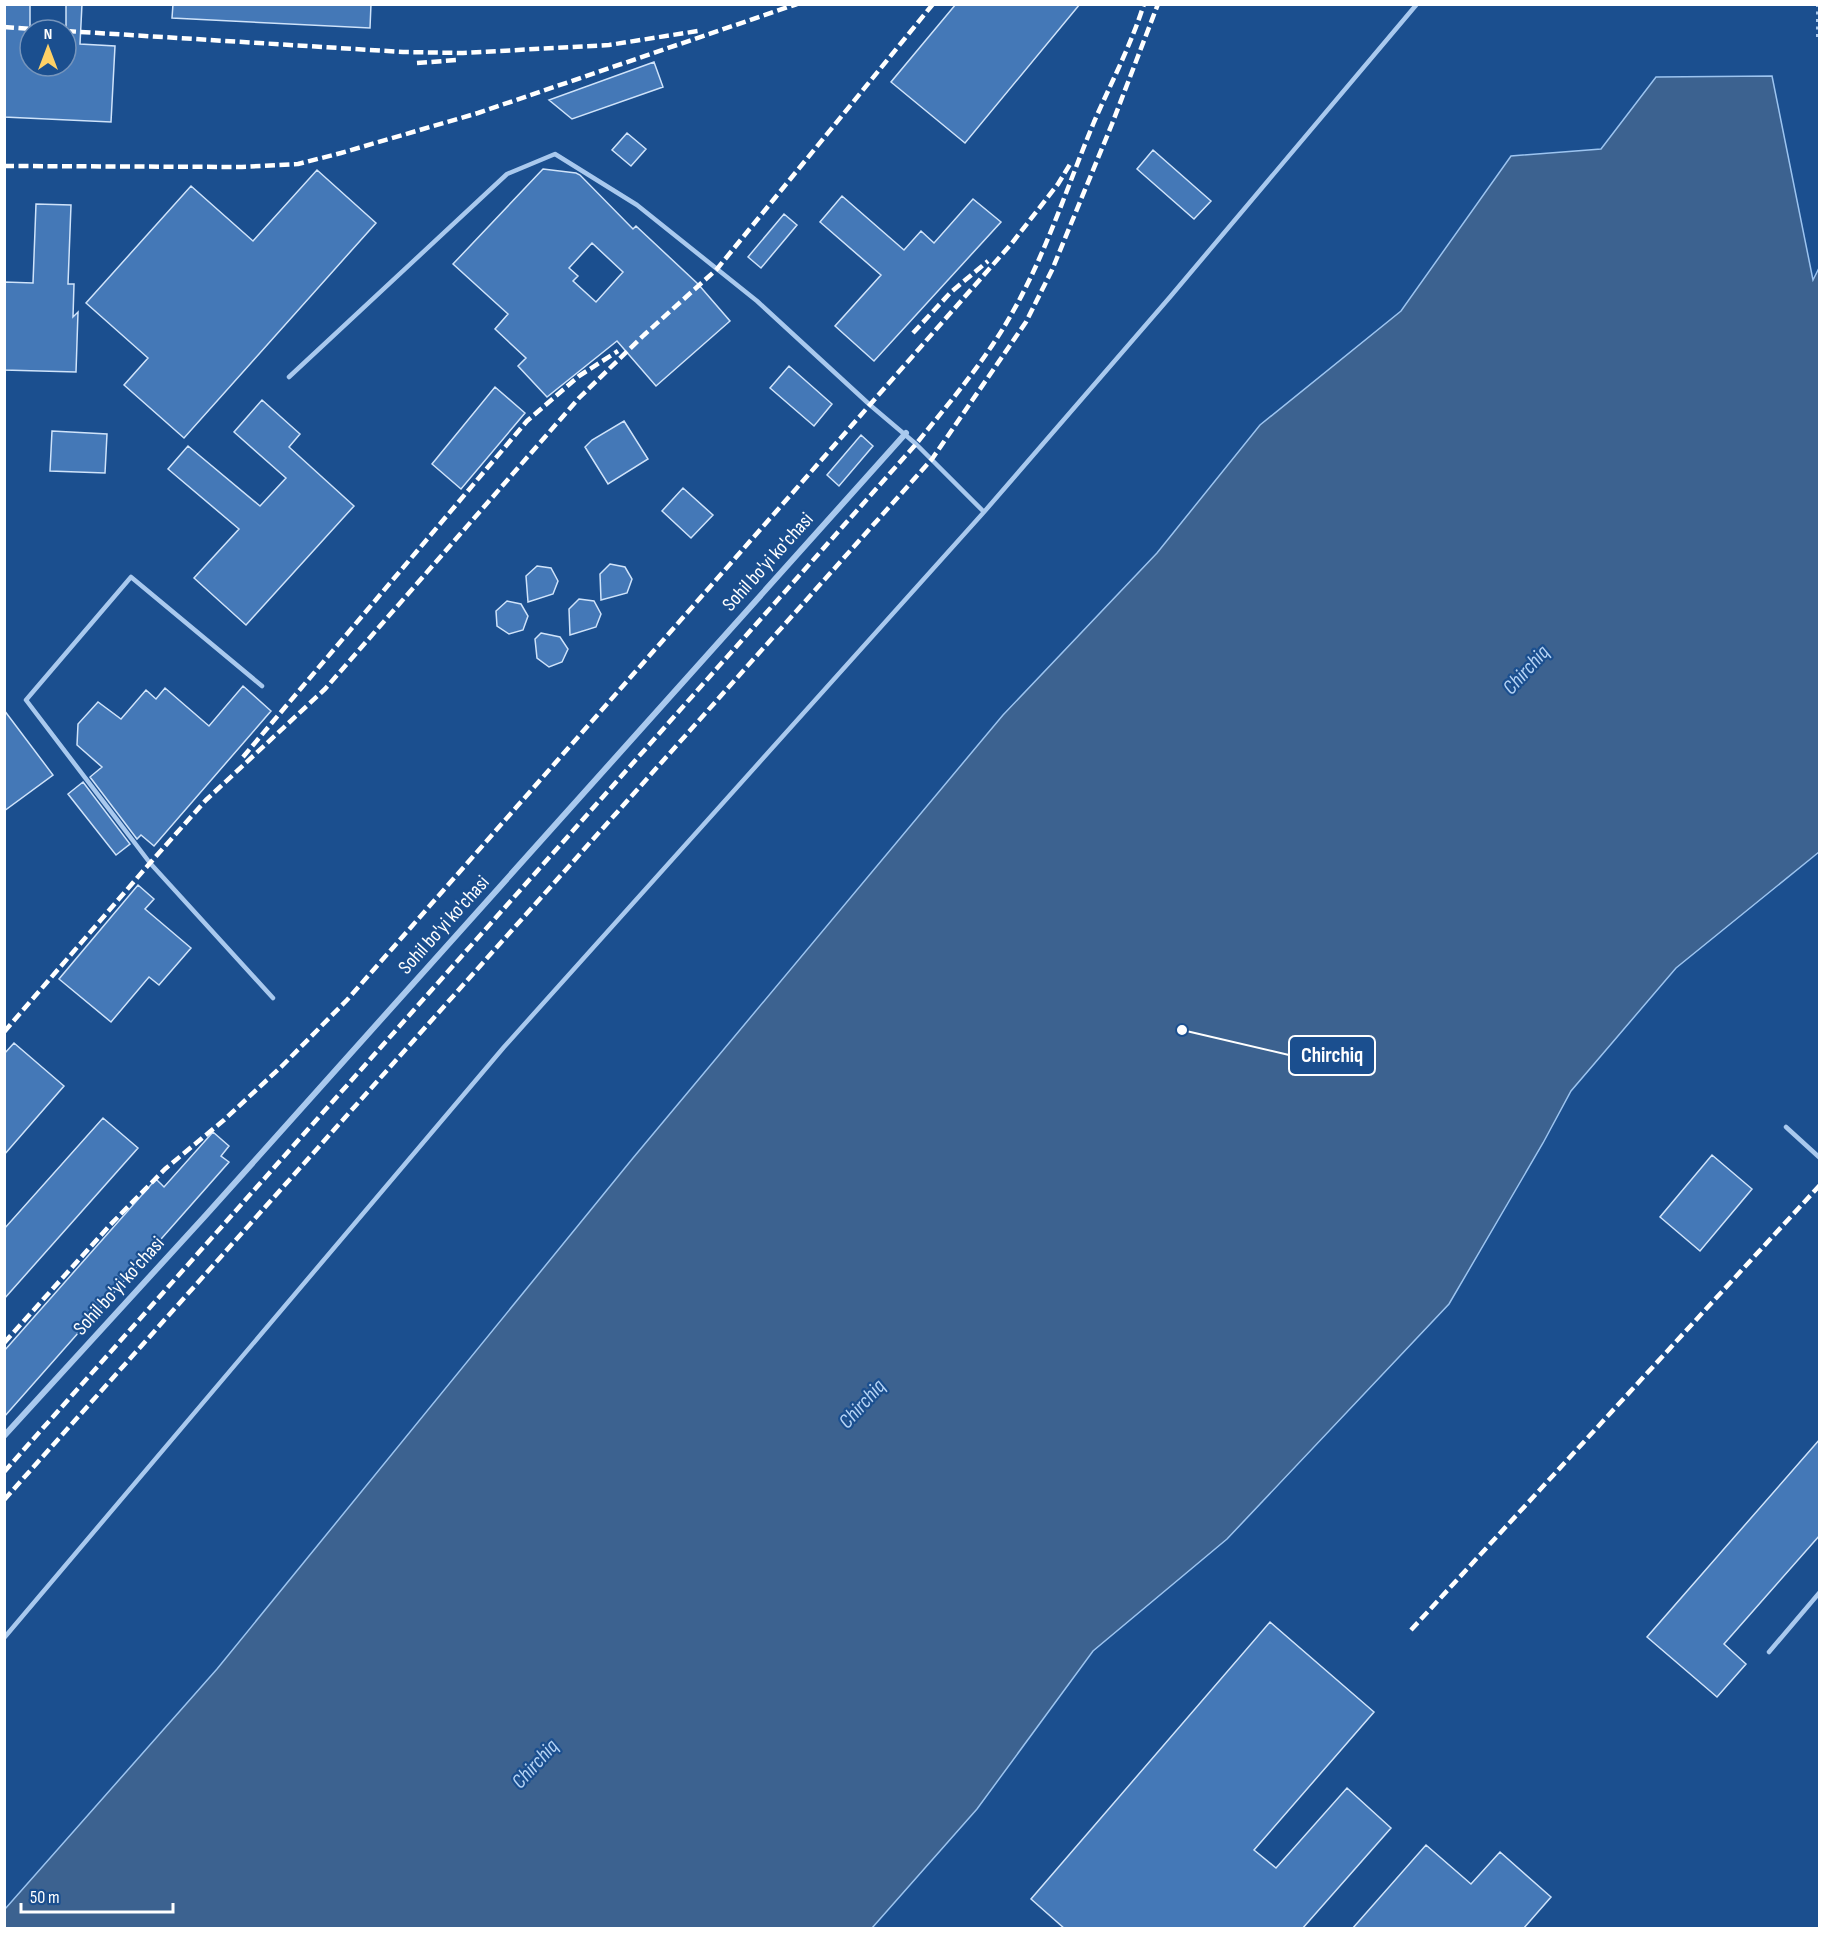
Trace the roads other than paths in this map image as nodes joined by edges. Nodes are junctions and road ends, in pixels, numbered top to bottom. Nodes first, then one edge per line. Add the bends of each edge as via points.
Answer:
1 (1417, 4) edge
2 (289, 377) dead end
3 (906, 434) junction
4 (984, 512) junction
5 (262, 686) dead end
6 (273, 998) dead end
7 (1786, 1127) dead end
8 (1820, 1158) edge
9 (4, 1436) edge
10 (1820, 1592) edge
11 (4, 1638) edge
12 (1769, 1653) dead end

1 - 4 lane
2 - 3 lane via 507,174 555,154 638,205 757,301
3 - 4 lane
3 - 9 street, Sohil bo'yi ko'chasi
4 - 11 lane via 504,1047
5 - 6 lane via 131,577 26,700 150,862
7 - 8 lane
10 - 12 lane

